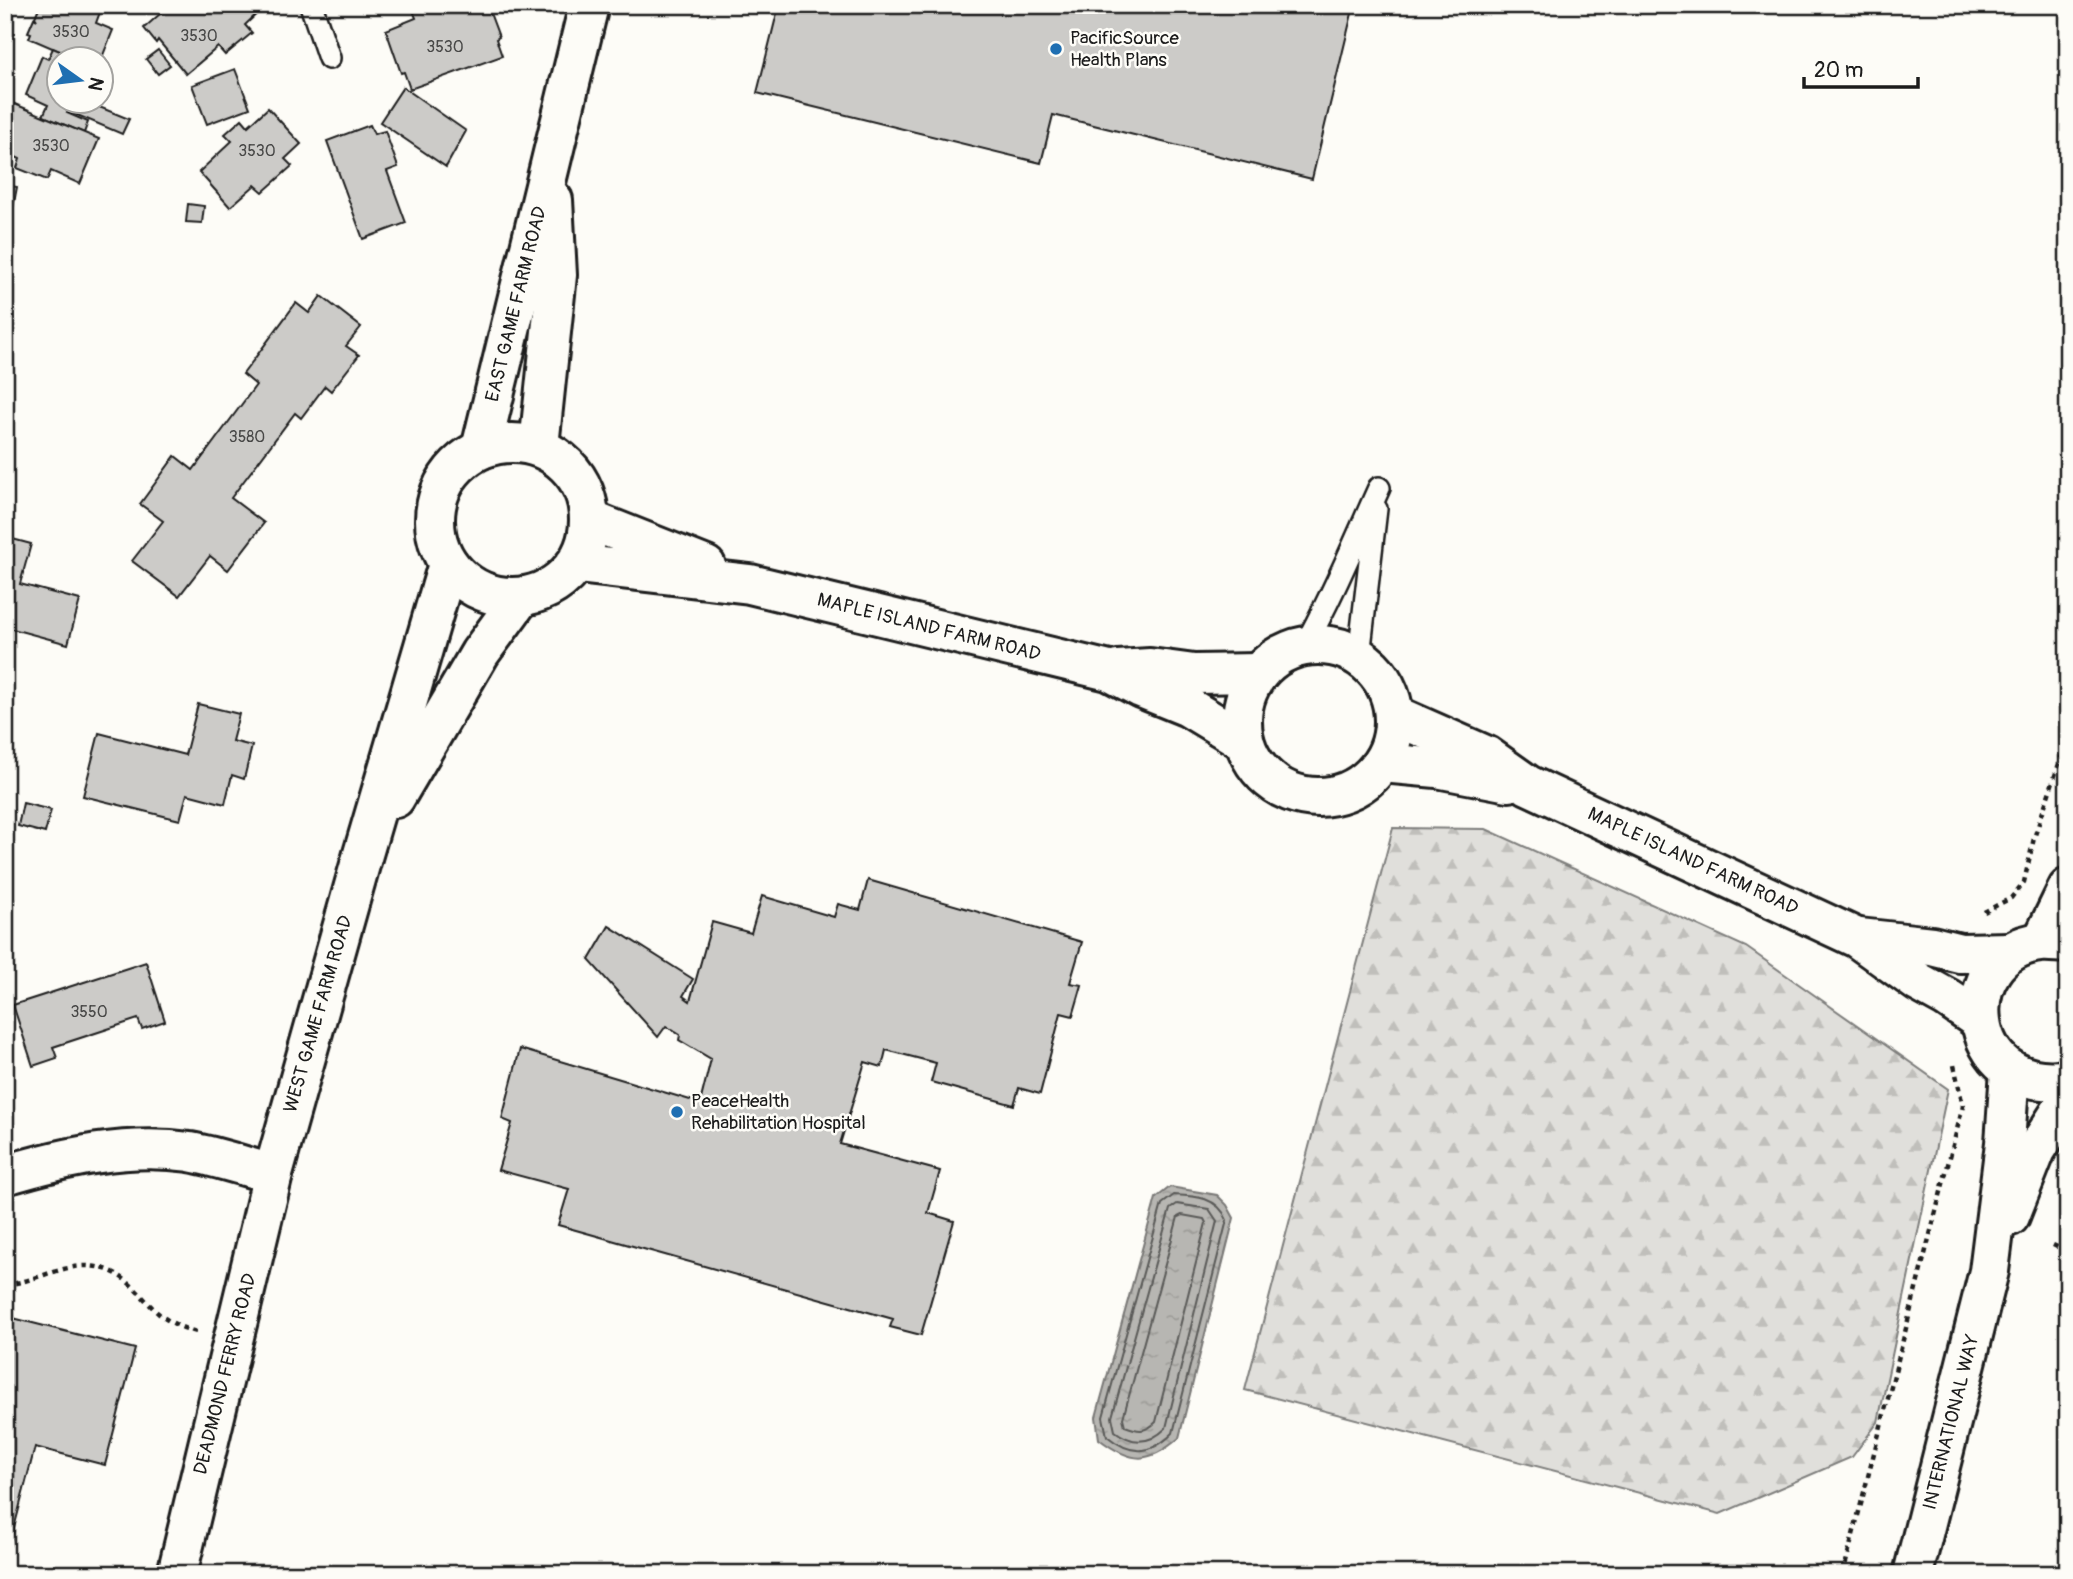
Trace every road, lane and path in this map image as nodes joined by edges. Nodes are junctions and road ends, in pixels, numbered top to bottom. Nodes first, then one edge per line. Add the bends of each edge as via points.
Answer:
1 (311, 5) edge
2 (589, 5) edge
3 (328, 58) dead end
4 (551, 160) junction
5 (539, 446) junction
6 (481, 449) junction
7 (590, 520) junction
8 (448, 564) junction
9 (577, 564) junction
10 (750, 584) junction
11 (521, 597) junction
12 (1305, 645) junction
13 (1359, 656) junction
14 (1109, 671) junction
15 (1259, 673) junction
16 (1394, 715) junction
17 (2068, 737) edge
18 (1244, 740) junction
19 (1382, 763) junction
20 (1528, 785) junction
21 (363, 854) junction
22 (2068, 888) edge
23 (1975, 914) dead end
24 (1857, 938) junction
25 (2040, 946) edge
26 (1979, 1020) junction
27 (1953, 1062) dead end
28 (2010, 1070) junction
29 (2068, 1079) edge
30 (2068, 1100) edge
31 (273, 1174) junction
32 (5, 1175) edge
33 (2053, 1245) dead end
34 (2068, 1252) edge
35 (1989, 1270) junction
36 (5, 1285) edge
37 (233, 1340) junction
38 (177, 1574) edge
39 (1843, 1574) edge
40 (1913, 1574) edge

1 - 3 lane
2 - 4 street, EAST GAME FARM ROAD
4 - 5 street, EAST GAME FARM ROAD via 557,275
4 - 6 street, EAST GAME FARM ROAD
5 - 6 street via 519,442
5 - 7 street via 560,458 576,475
6 - 8 street via 461,461 437,499 438,544
7 - 9 street
7 - 10 street, MAPLE ISLAND FARM ROAD
8 - 11 street via 468,584 494,596
8 - 21 street, WEST GAME FARM ROAD
9 - 10 street, MAPLE ISLAND FARM ROAD
9 - 11 street via 542,592
10 - 14 street, MAPLE ISLAND FARM ROAD
11 - 21 street, WEST GAME FARM ROAD via 473,663
12 - 13 street via 1333,646
12 - 13 lane via 1379,488
12 - 15 street via 1271,660
13 - 16 street via 1384,681
14 - 15 street, MAPLE ISLAND FARM ROAD via 1150,668 1194,674
14 - 18 street, MAPLE ISLAND FARM ROAD
15 - 18 street via 1246,693 1241,717
16 - 19 street via 1392,740
16 - 20 street, MAPLE ISLAND FARM ROAD via 1487,756
17 - 23 path via 2024,882 2011,898
18 - 19 street via 1252,761 1266,778 1306,797 1349,792
19 - 20 street, MAPLE ISLAND FARM ROAD
20 - 24 street, MAPLE ISLAND FARM ROAD
21 - 31 street, WEST GAME FARM ROAD
22 - 25 street
24 - 25 street, MAPLE ISLAND FARM ROAD via 1960,953
24 - 26 street, MAPLE ISLAND FARM ROAD
25 - 26 street via 1992,970 1982,994
26 - 28 street via 1985,1040
27 - 39 path via 1963,1106
28 - 29 street via 2030,1079
28 - 35 street, INTERNATIONAL WAY
30 - 35 street, INTERNATIONAL WAY via 2036,1150
31 - 32 street via 191,1153 146,1149 52,1161
31 - 37 street, DEADMOND FERRY ROAD
33 - 34 path
35 - 40 street, INTERNATIONAL WAY
36 - 37 path via 83,1266 103,1268 127,1279 160,1315 186,1329
37 - 38 street, DEADMOND FERRY ROAD

